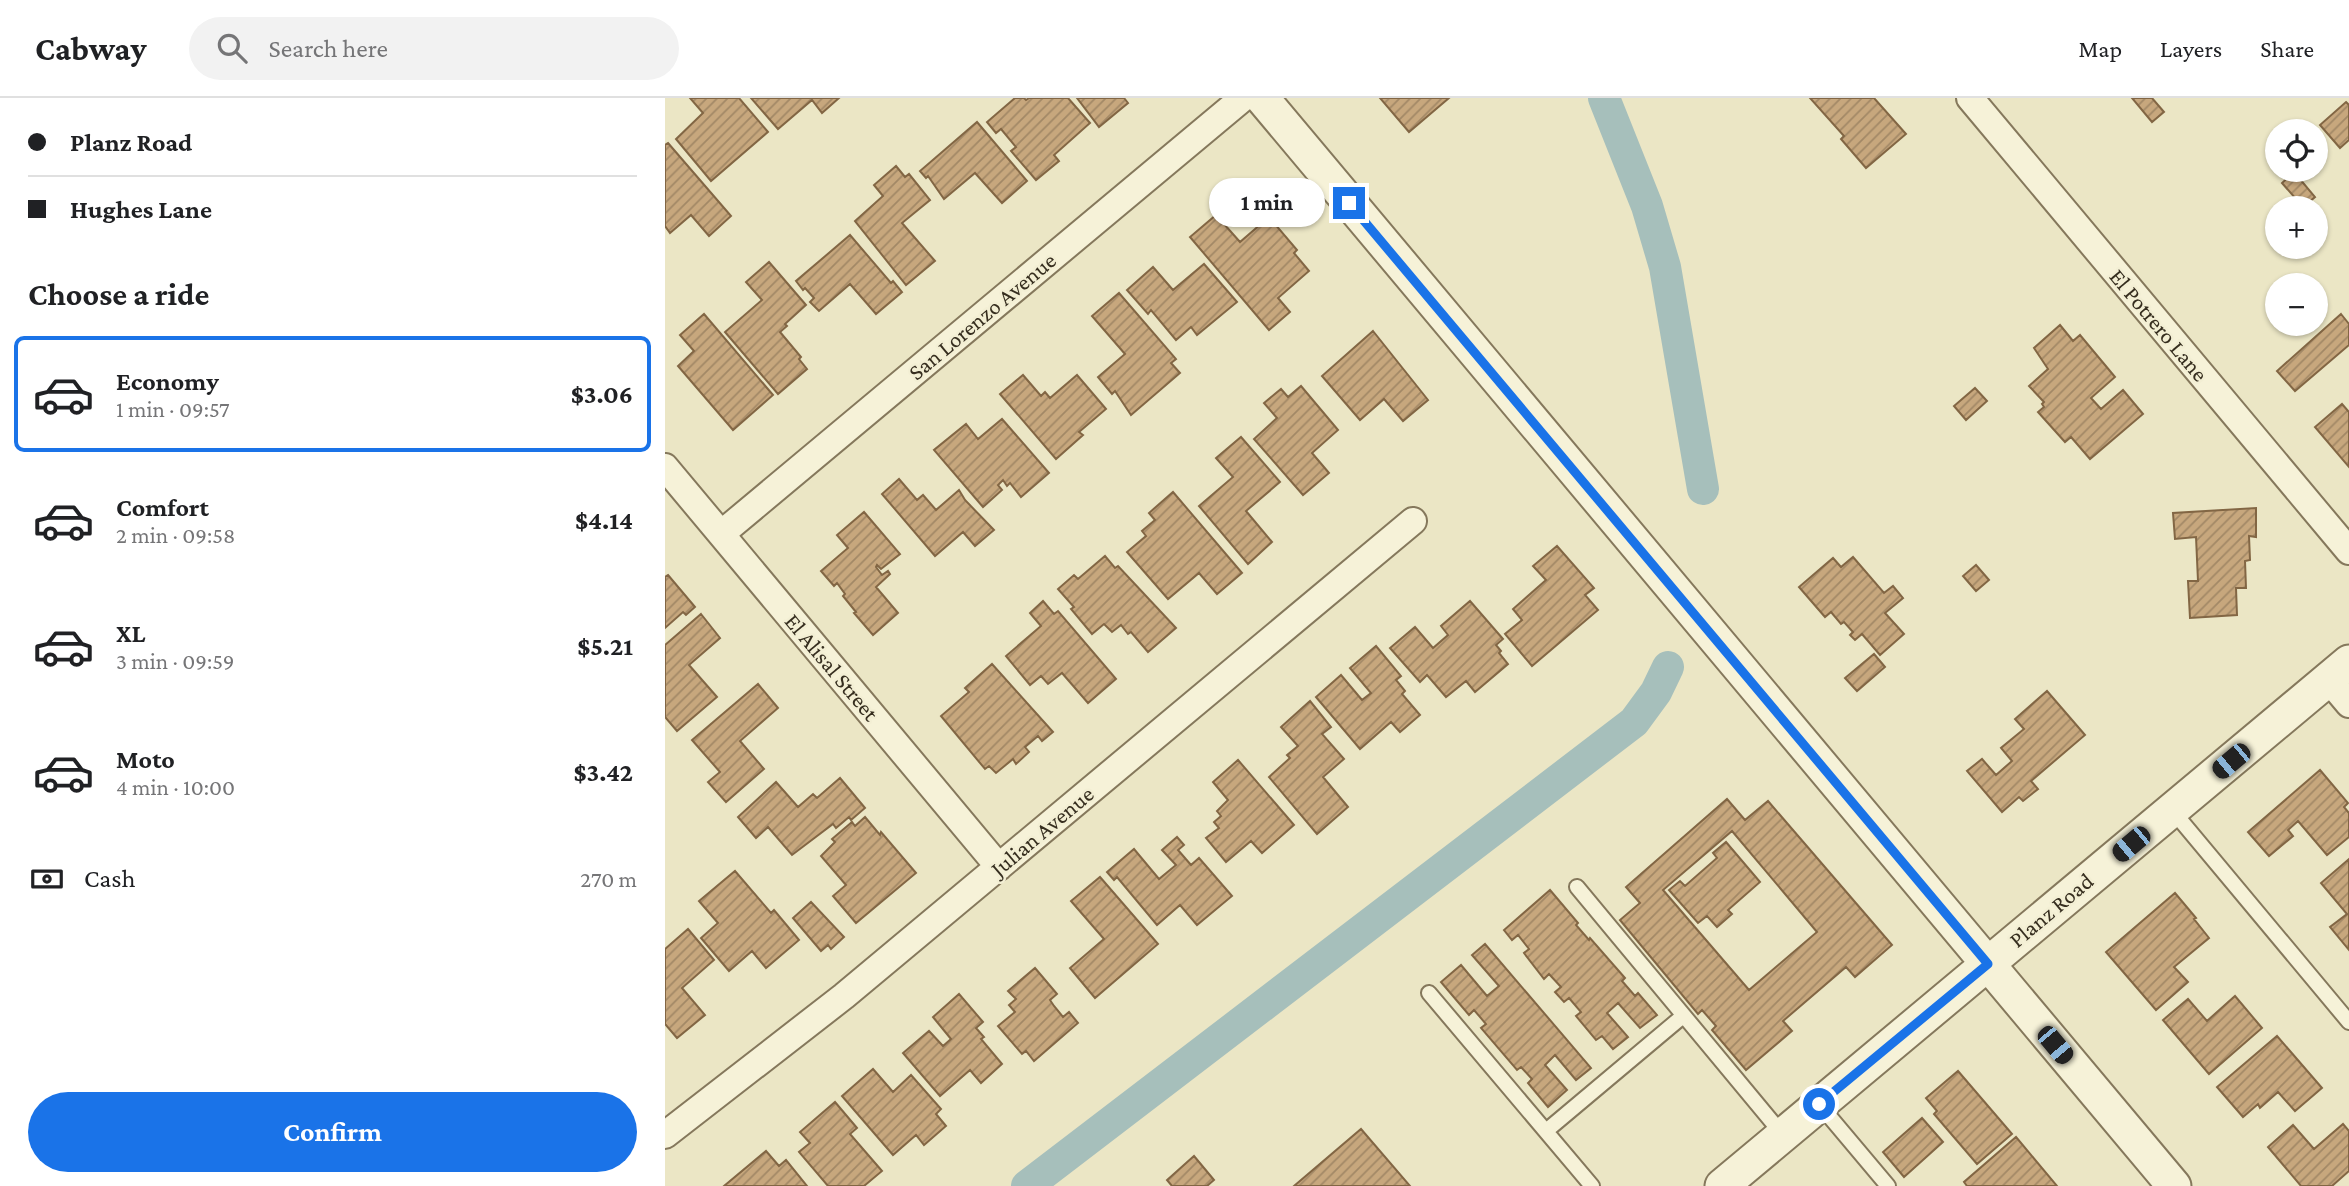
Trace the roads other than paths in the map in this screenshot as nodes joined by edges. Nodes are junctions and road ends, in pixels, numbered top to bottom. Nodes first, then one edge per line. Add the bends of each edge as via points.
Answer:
1 (1970, 98) edge
2 (1259, 99) edge
3 (665, 467) edge
4 (1413, 521) dead end
5 (721, 534) junction
6 (2349, 551) edge
7 (2342, 682) edge
8 (2172, 810) junction
9 (999, 867) junction
10 (1577, 887) dead end
11 (1988, 964) junction
12 (1429, 993) dead end
13 (1683, 1016) junction
14 (2349, 1022) edge
15 (1819, 1104) junction
16 (1546, 1131) junction
17 (665, 1135) edge
18 (1783, 1135) junction
19 (1592, 1186) edge
20 (1722, 1186) edge
21 (1888, 1186) edge
22 (2174, 1186) edge

1 - 6 street, El Potrero Lane
2 - 5 street, San Lorenzo Avenue
2 - 11 street
3 - 5 street, El Alisal Street
4 - 9 street, Julian Avenue
5 - 9 street, El Alisal Street
7 - 8 street, Planz Road
8 - 11 street, Planz Road
8 - 14 lane
9 - 17 street, Julian Avenue via 844,996
10 - 13 lane
11 - 15 street, Planz Road
11 - 22 street
12 - 16 lane
13 - 16 lane
13 - 18 lane
15 - 18 street, Planz Road
15 - 21 lane
16 - 19 lane
18 - 20 street, Planz Road

